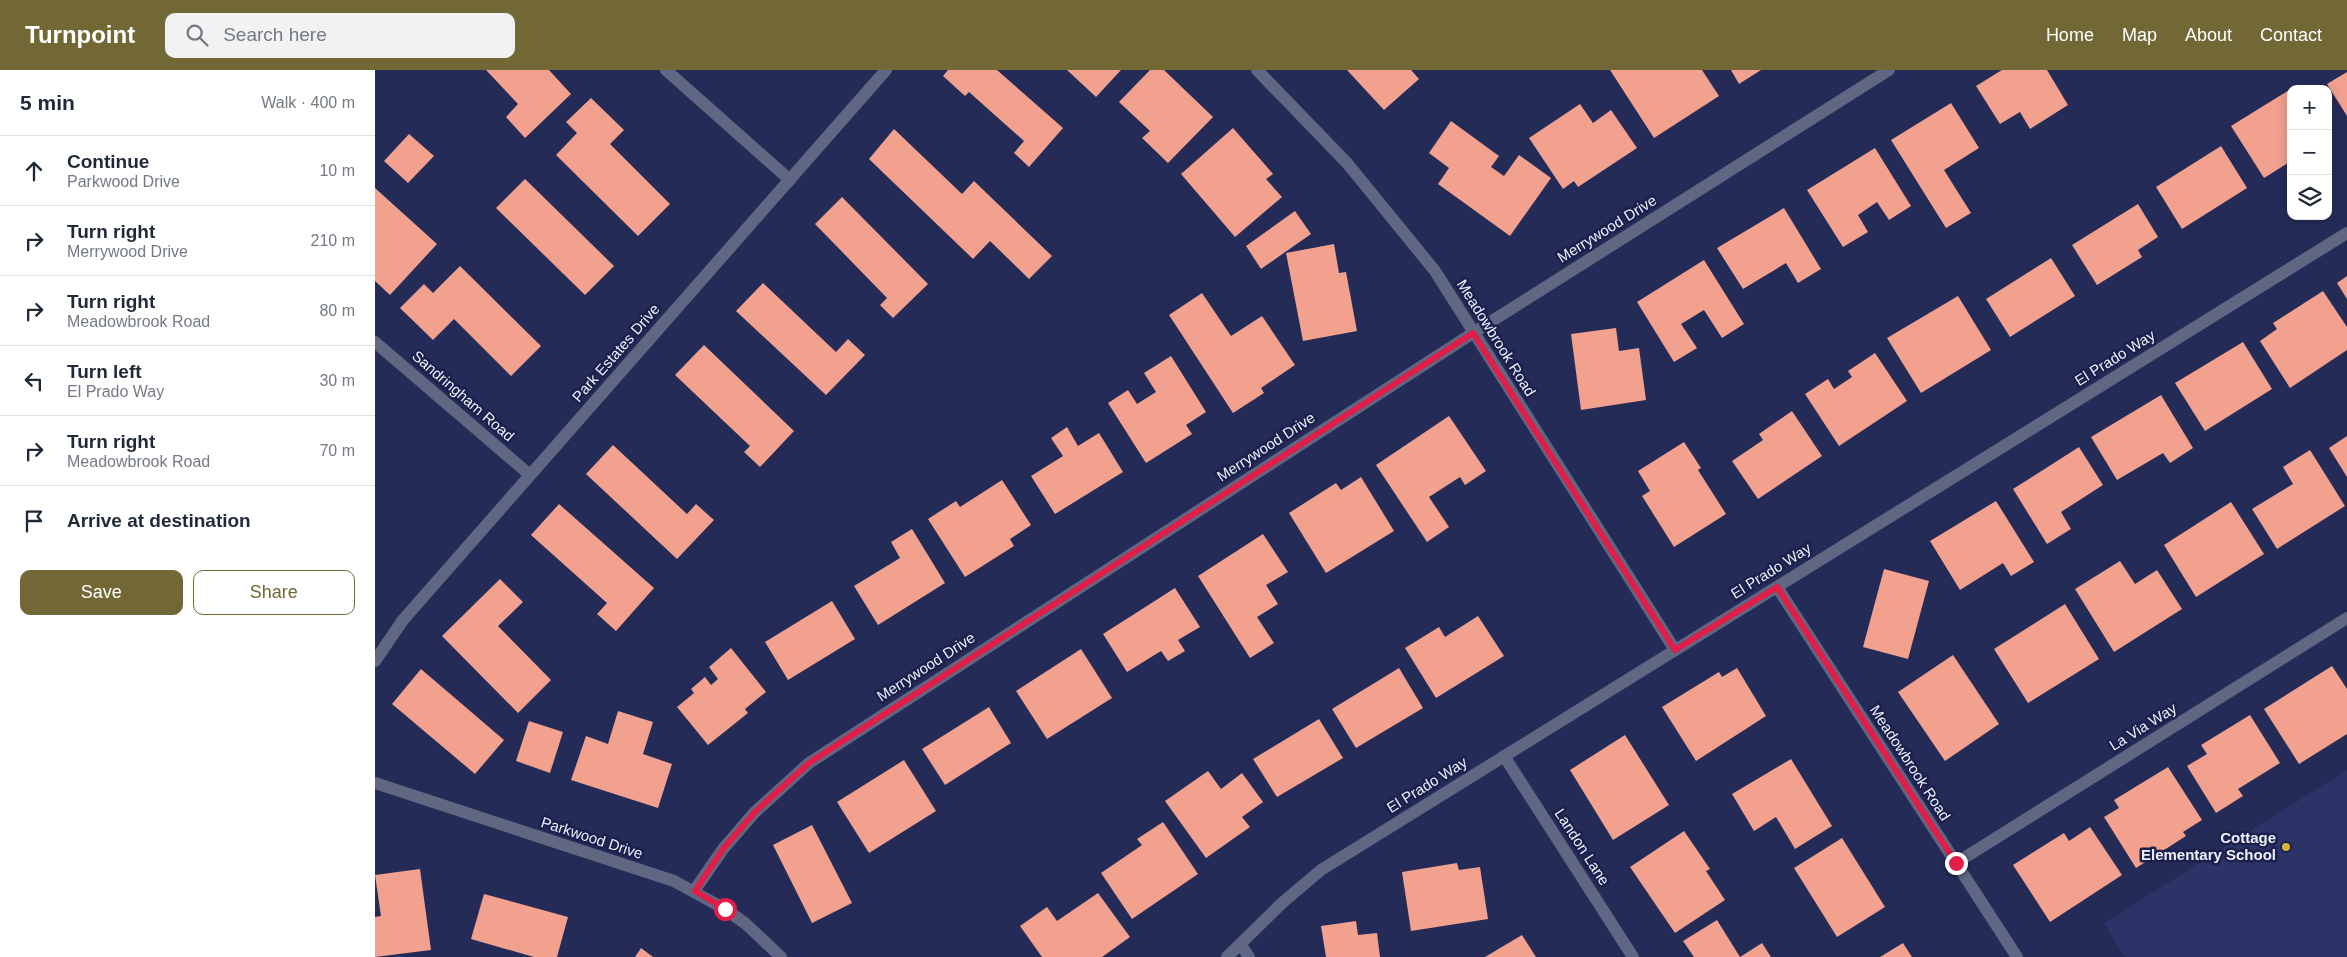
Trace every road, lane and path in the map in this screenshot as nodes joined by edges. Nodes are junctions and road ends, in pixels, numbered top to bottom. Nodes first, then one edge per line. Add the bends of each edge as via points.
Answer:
1 (667, 70) edge
2 (886, 70) edge
3 (1257, 70) edge
4 (1889, 70) edge
5 (790, 180) junction
6 (2347, 233) edge
7 (1473, 333) junction
8 (375, 342) edge
9 (530, 475) junction
10 (1777, 587) junction
11 (2347, 618) edge
12 (1675, 650) junction
13 (375, 661) edge
14 (1504, 756) junction
15 (375, 783) edge
16 (1956, 863) junction
17 (695, 891) junction
18 (1241, 945) junction
19 (781, 957) edge
20 (1227, 957) edge
21 (1249, 957) edge
22 (1633, 957) edge
23 (2017, 957) edge

1 - 5 street
2 - 5 street, Park Estates Drive
3 - 7 street, Meadowbrook Road via 1347,163 1435,271
4 - 7 street, Merrywood Drive
5 - 9 street, Park Estates Drive
6 - 10 street, El Prado Way
7 - 12 street, Meadowbrook Road
7 - 17 street, Merrywood Drive via 809,763 755,812 723,849
8 - 9 street, Sandringham Road
9 - 13 street, Park Estates Drive via 403,620
10 - 12 street, El Prado Way
10 - 16 street, Meadowbrook Road
11 - 16 street, La Via Way
12 - 14 street, El Prado Way
14 - 18 street, El Prado Way via 1321,870 1282,903
14 - 22 street, Landon Lane
15 - 17 street, Parkwood Drive via 674,881
16 - 23 street, Meadowbrook Road
17 - 19 street, Parkwood Drive via 746,924
18 - 20 street, El Prado Way
18 - 21 street

